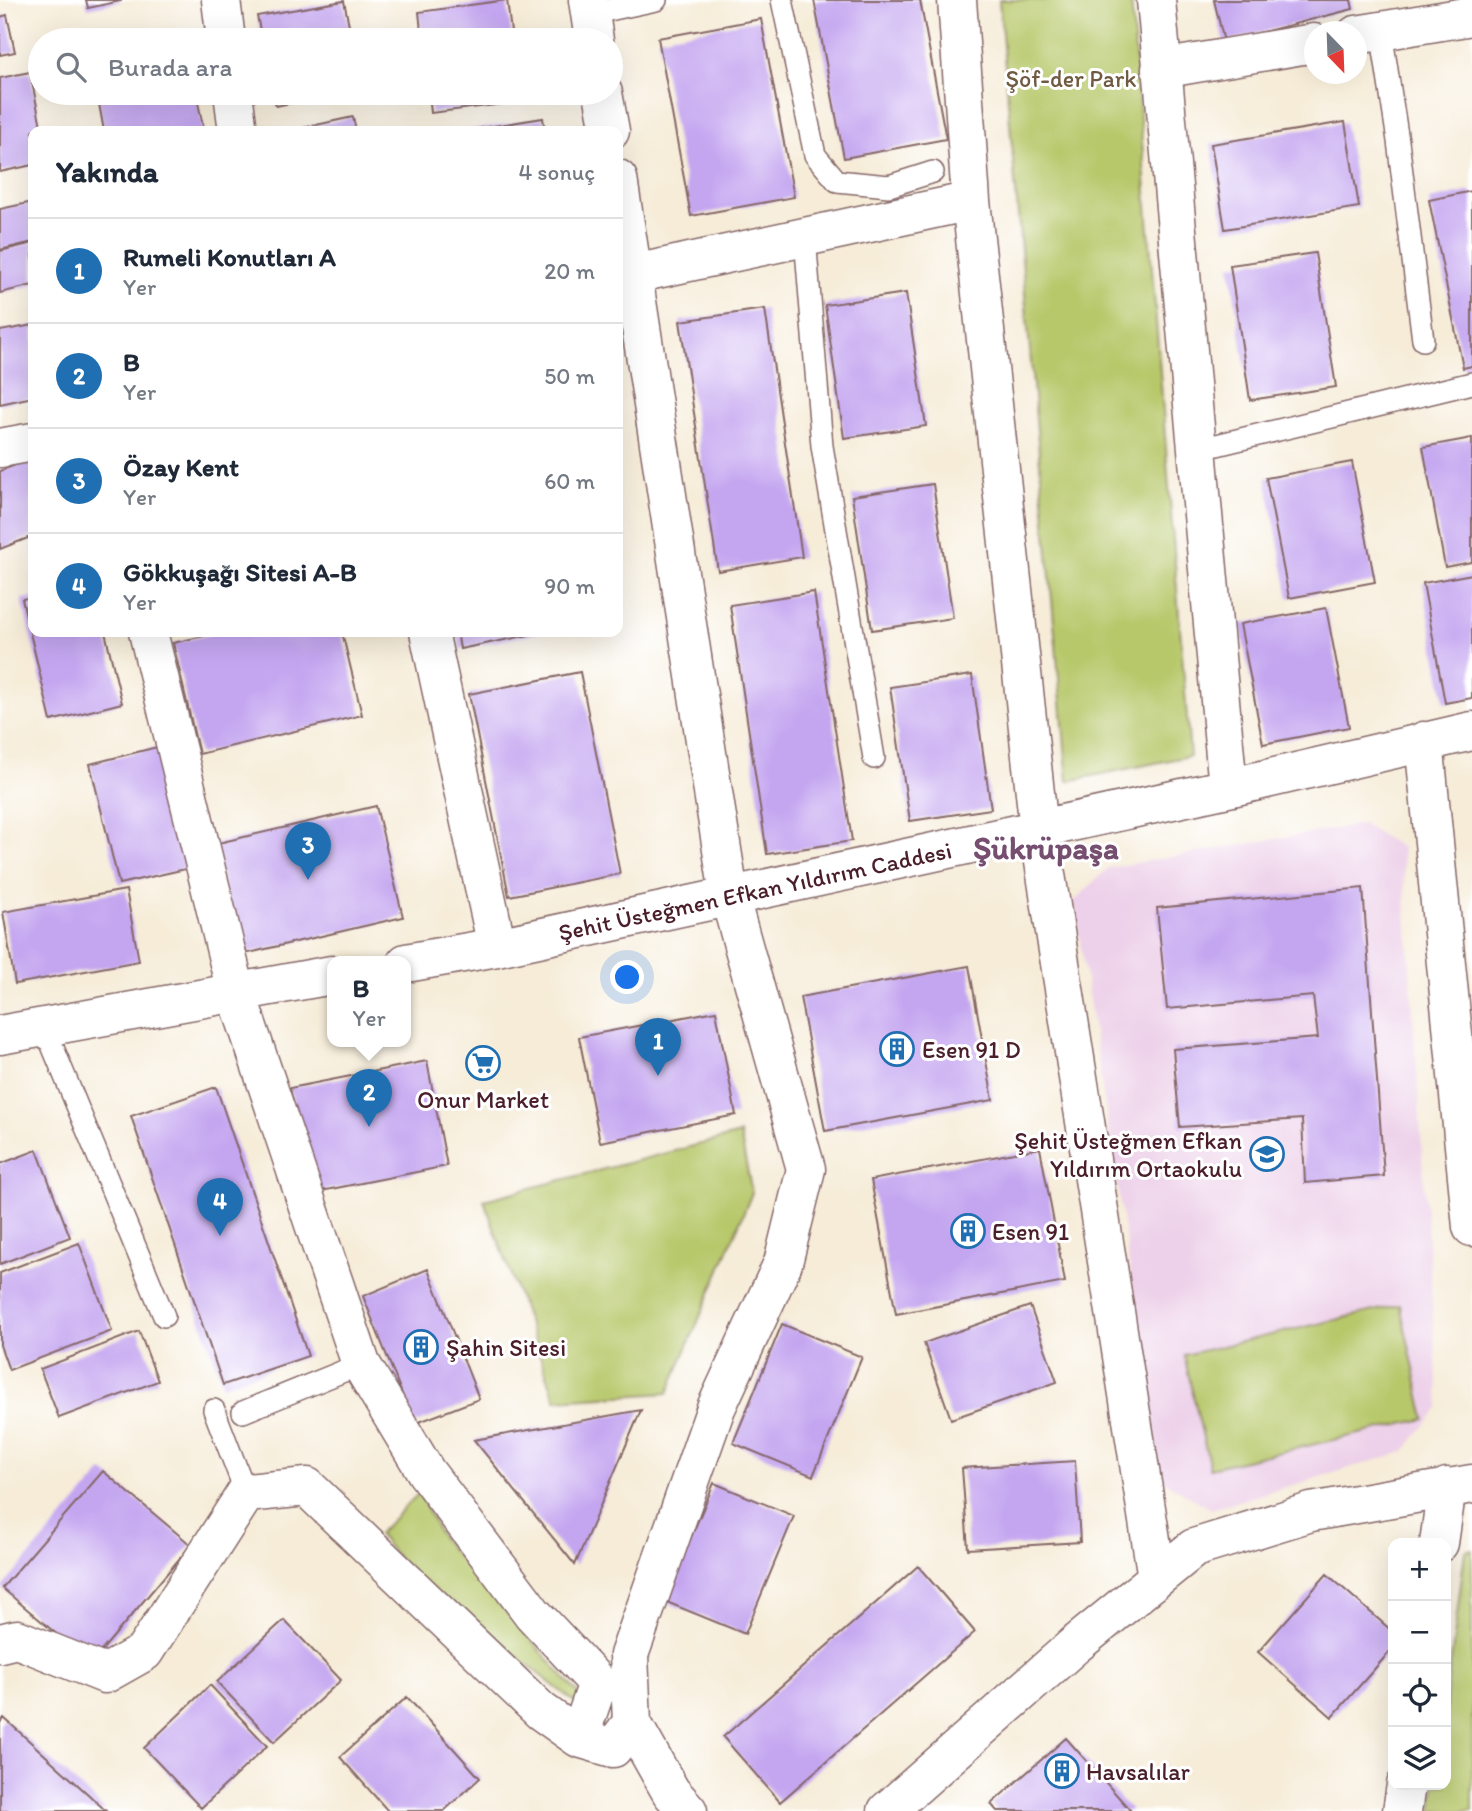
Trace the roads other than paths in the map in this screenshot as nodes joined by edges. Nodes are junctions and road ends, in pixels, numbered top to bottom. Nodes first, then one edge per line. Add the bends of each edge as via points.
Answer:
1 (221, 0) edge
2 (656, 0) edge
3 (782, 0) edge
4 (957, 0) edge
5 (1156, 0) edge
6 (1472, 16) edge
7 (591, 18) edge
8 (224, 28) edge
9 (1369, 33) edge
10 (1304, 45) edge
11 (1161, 69) junction
12 (235, 105) edge
13 (605, 105) edge
14 (237, 126) edge
15 (609, 126) edge
16 (933, 172) dead end
17 (971, 201) junction
18 (623, 209) edge
19 (805, 237) junction
20 (634, 274) junction
21 (1423, 340) dead end
22 (631, 341) edge
23 (1472, 383) edge
24 (28, 443) edge
25 (0, 448) edge
26 (1196, 450) junction
27 (149, 637) edge
28 (430, 637) edge
29 (1472, 732) edge
30 (1424, 741) junction
31 (874, 758) dead end
32 (1228, 788) junction
33 (1039, 830) junction
34 (729, 895) junction
35 (497, 947) junction
36 (411, 962) edge
37 (327, 976) edge
38 (236, 992) junction
39 (44, 1027) junction
40 (0, 1035) edge
41 (1472, 1227) edge
42 (164, 1316) dead end
43 (361, 1364) junction
44 (214, 1410) dead end
45 (243, 1412) dead end
46 (1459, 1485) edge
47 (246, 1493) junction
48 (1441, 1538) edge
49 (1157, 1578) junction
50 (0, 1643) edge
51 (632, 1723) junction
52 (579, 1738) junction
53 (1405, 1790) edge
54 (688, 1811) edge
55 (887, 1811) edge
56 (1402, 1811) edge

1 - 8 street
2 - 7 lane
3 - 16 lane via 815,155 836,181 889,186
4 - 17 street
5 - 11 street
6 - 9 street
9 - 21 lane via 1398,141
10 - 11 street
11 - 26 street
12 - 14 street
13 - 15 street
17 - 19 street
17 - 33 street
18 - 20 street
19 - 20 street
19 - 31 lane via 822,446
20 - 22 street
22 - 34 street
23 - 26 lane
24 - 25 street
26 - 32 street
27 - 38 street
28 - 35 street
29 - 30 street, Şehit Üsteğmen Efkan Yıldırım Caddesi
30 - 32 street, Şehit Üsteğmen Efkan Yıldırım Caddesi
30 - 41 street
32 - 33 street, Şehit Üsteğmen Efkan Yıldırım Caddesi
33 - 34 street, Şehit Üsteğmen Efkan Yıldırım Caddesi
33 - 49 street
34 - 35 street, Şehit Üsteğmen Efkan Yıldırım Caddesi
34 - 51 street via 806,1169 783,1263 716,1408 629,1655
35 - 36 street, Şehit Üsteğmen Efkan Yıldırım Caddesi
37 - 38 street
38 - 39 street
38 - 43 street
39 - 40 street
39 - 42 lane
43 - 45 lane
43 - 52 street via 426,1472 533,1614 598,1683
44 - 47 lane
46 - 48 street
46 - 49 street via 1311,1512 1194,1548
47 - 50 street via 144,1652 105,1674 18,1639
47 - 52 street via 307,1487 541,1711
49 - 55 street
51 - 52 street via 613,1748
51 - 54 street via 671,1792
53 - 56 street

